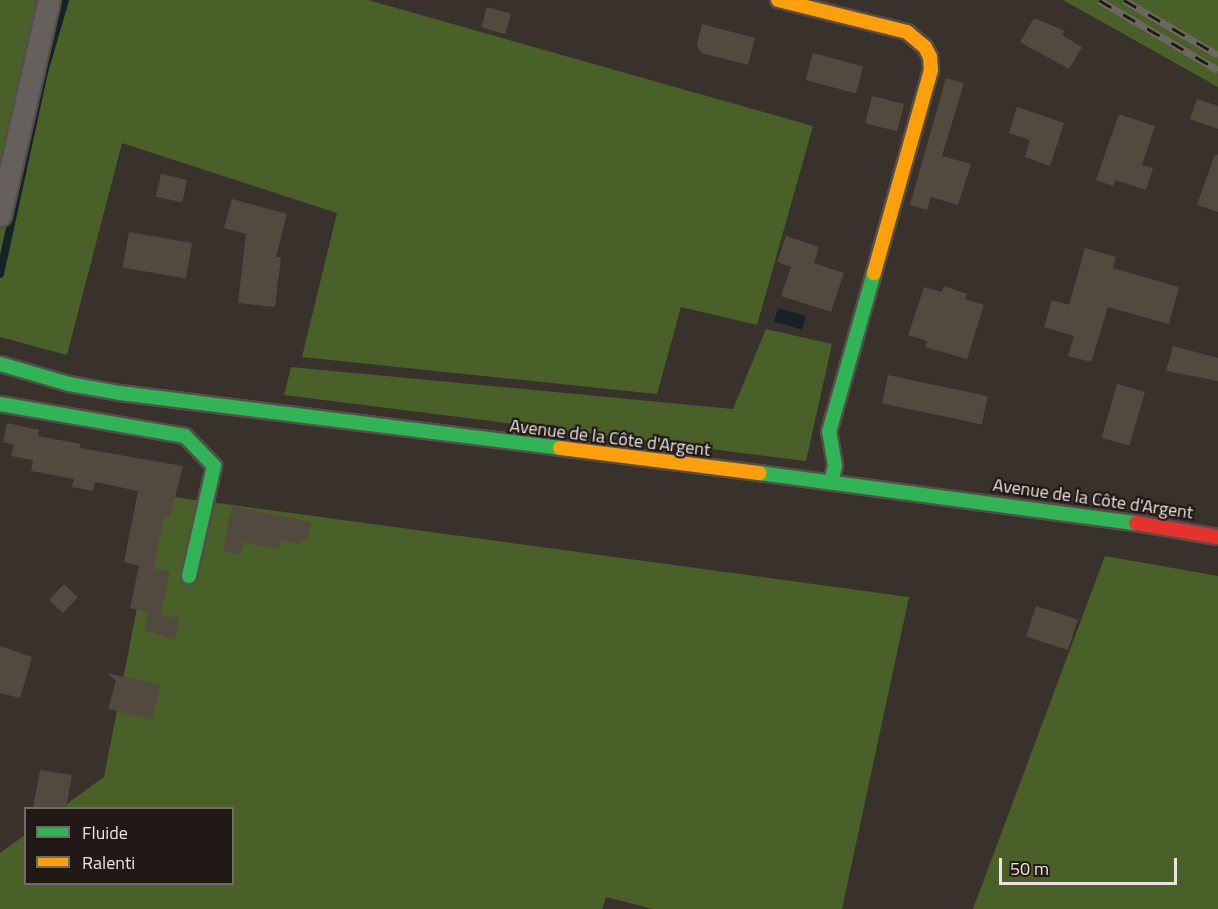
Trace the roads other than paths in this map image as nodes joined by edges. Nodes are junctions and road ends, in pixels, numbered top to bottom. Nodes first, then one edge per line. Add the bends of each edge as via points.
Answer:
1 (49, 0) edge
2 (778, 0) edge
3 (0, 215) edge
4 (0, 364) edge
5 (189, 402) junction
6 (0, 404) edge
7 (185, 436) junction
8 (831, 483) junction
9 (1218, 537) edge
10 (189, 576) dead end

1 - 3 street
2 - 8 main road via 907,32 925,46 930,57 931,70 830,432 835,465
4 - 5 main road, Avenue de la Côte d'Argent via 69,384
5 - 7 street
5 - 8 main road, Avenue de la Côte d'Argent
6 - 7 main road
7 - 10 main road via 214,466
8 - 9 main road, Avenue de la Côte d'Argent via 1073,512

